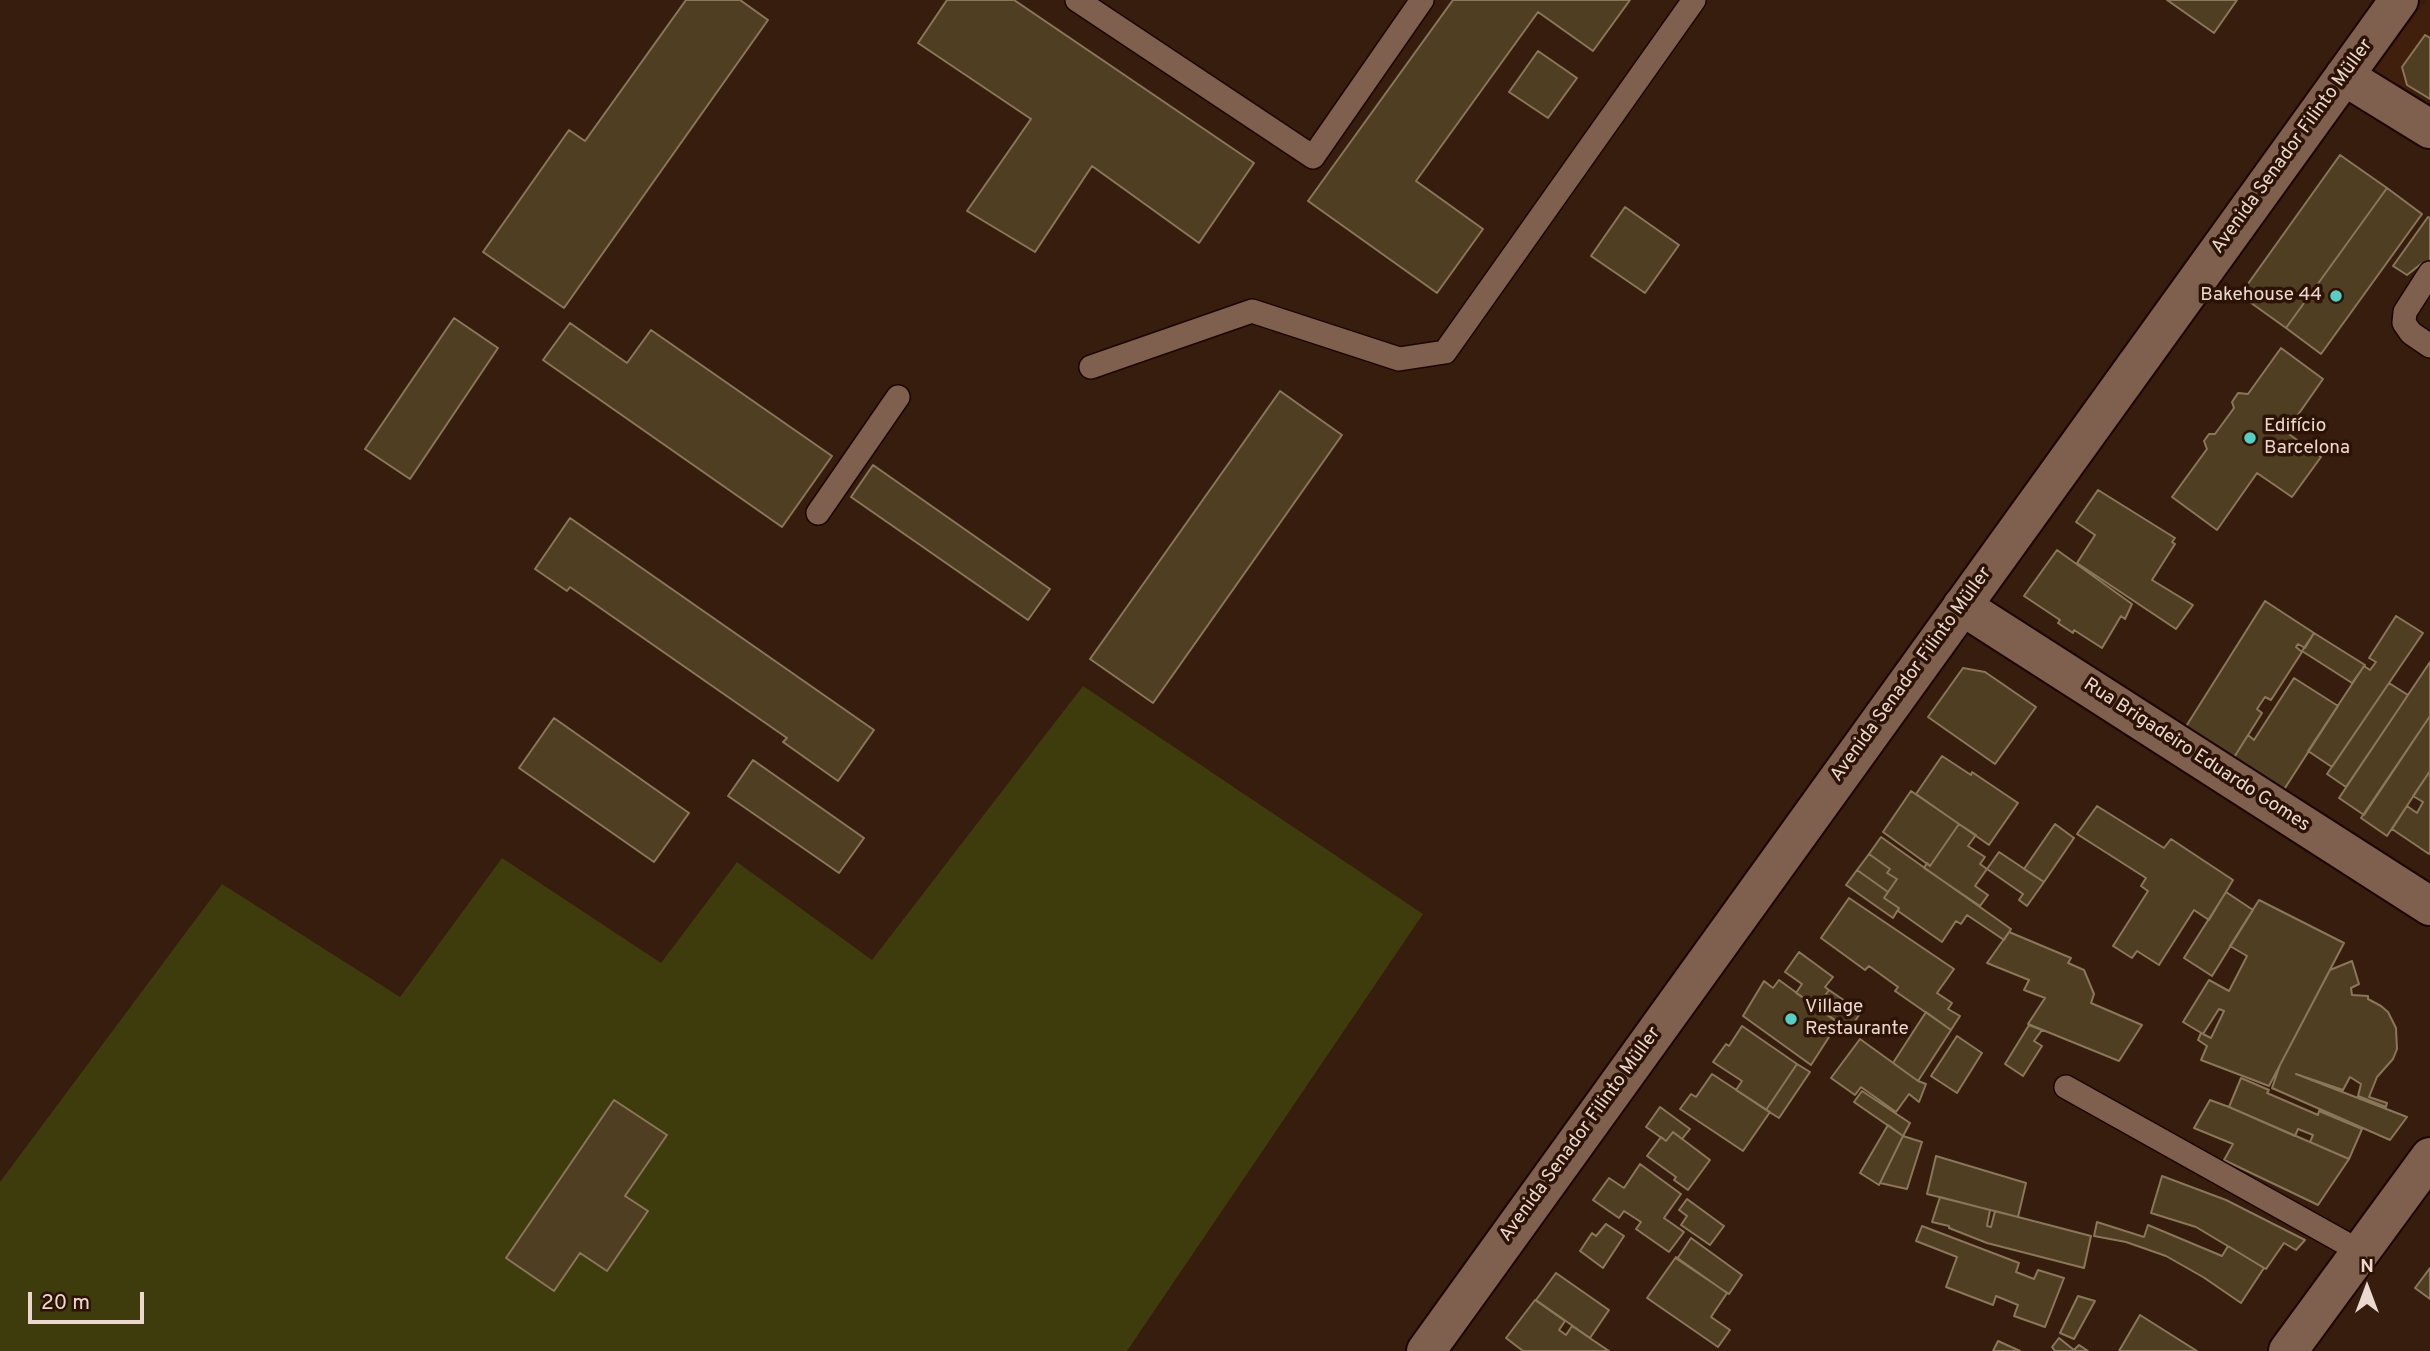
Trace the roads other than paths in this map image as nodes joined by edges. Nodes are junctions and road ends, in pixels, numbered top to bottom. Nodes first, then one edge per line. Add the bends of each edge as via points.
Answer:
1 (1077, 0) edge
2 (1422, 0) edge
3 (1694, 0) edge
4 (2399, 0) edge
5 (2344, 76) junction
6 (2430, 129) edge
7 (2430, 273) edge
8 (2430, 346) edge
9 (1091, 367) dead end
10 (898, 397) dead end
11 (818, 513) dead end
12 (1962, 606) junction
13 (2430, 906) edge
14 (2066, 1087) dead end
15 (2430, 1157) edge
16 (2361, 1252) junction
17 (1426, 1351) edge
18 (2288, 1351) edge

1 - 2 lane via 1313,157
3 - 9 lane via 1445,352 1399,359 1252,310
4 - 5 street, Avenida Senador Filinto Müller
5 - 6 street
5 - 12 street, Avenida Senador Filinto Müller
7 - 8 lane via 2405,312 2404,323 2411,334
10 - 11 lane
12 - 13 street, Rua Brigadeiro Eduardo Gomes
12 - 17 street, Avenida Senador Filinto Müller
14 - 16 lane
15 - 16 street
16 - 18 street

